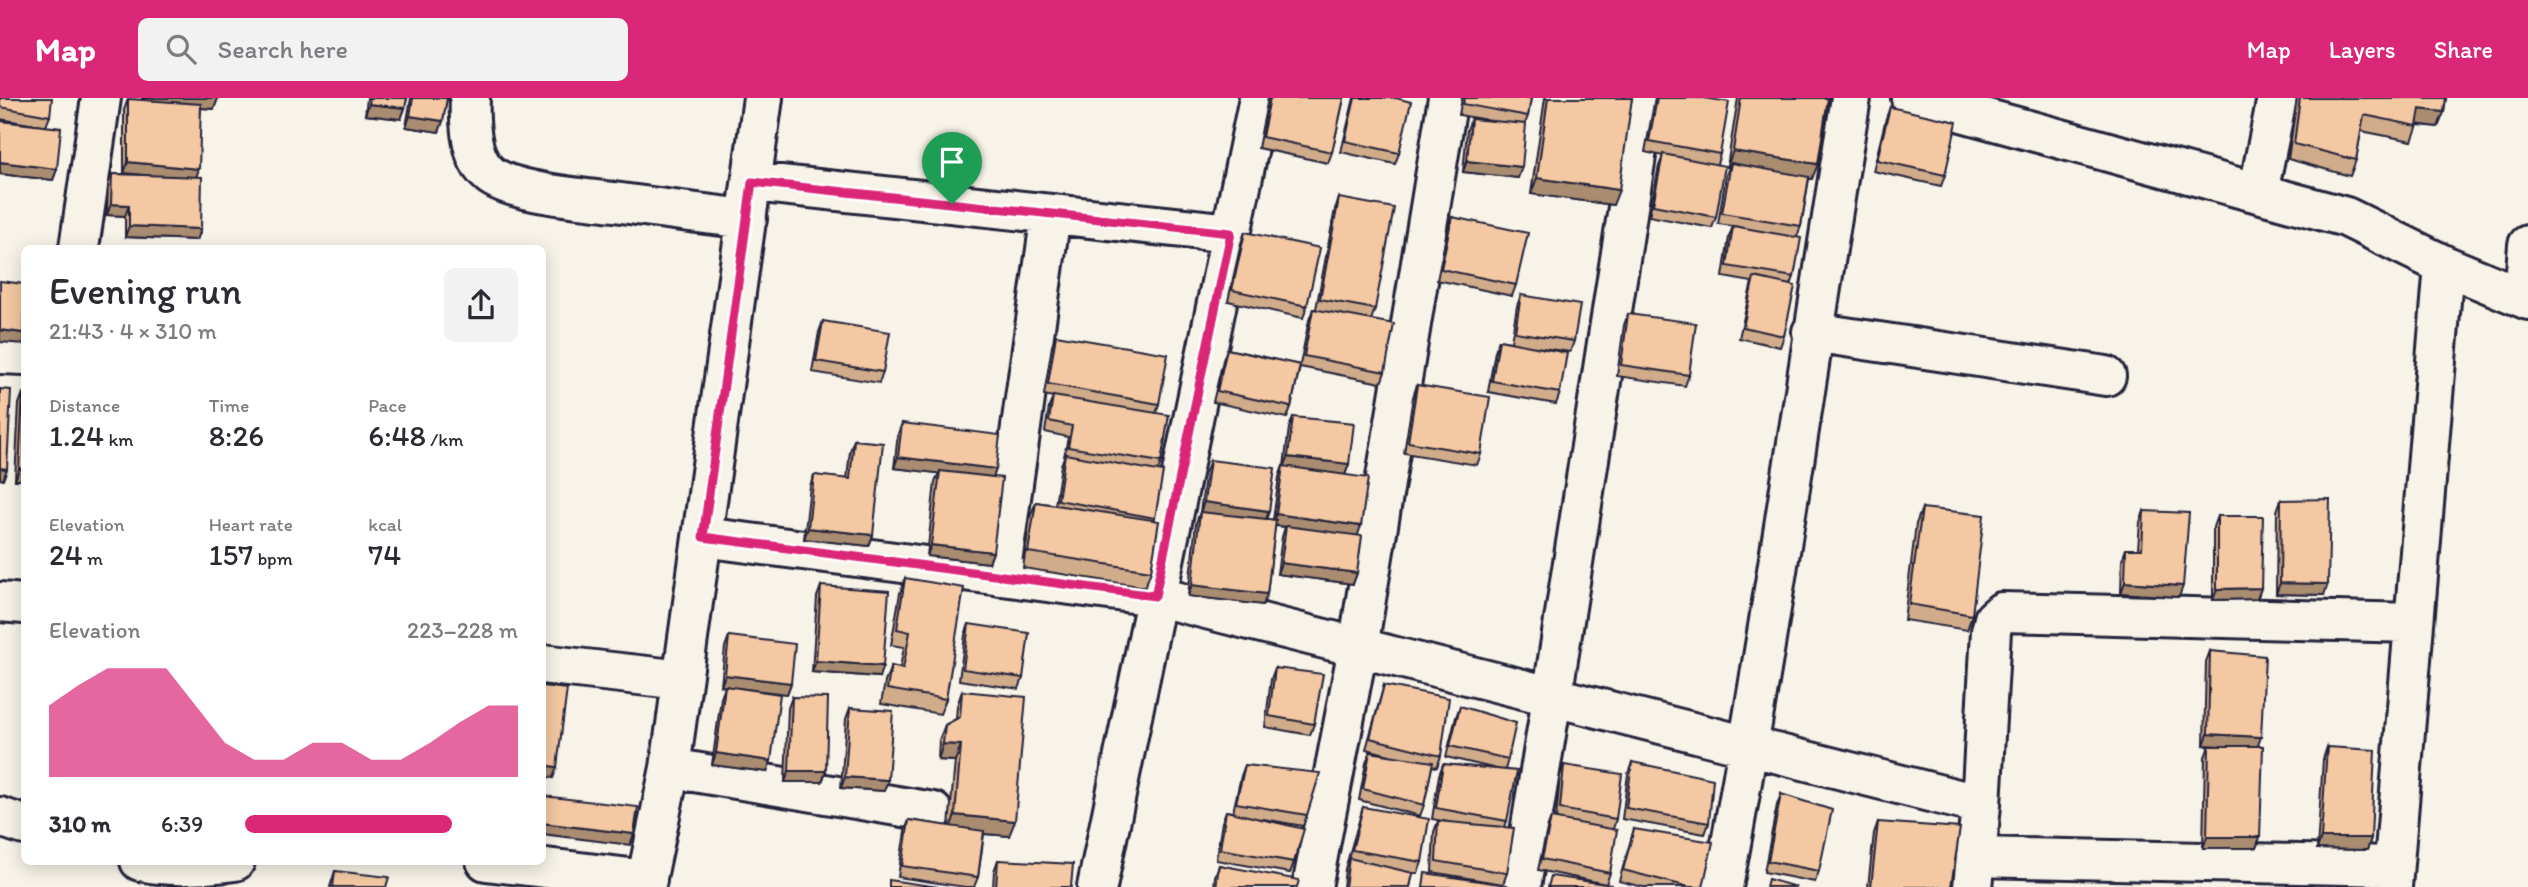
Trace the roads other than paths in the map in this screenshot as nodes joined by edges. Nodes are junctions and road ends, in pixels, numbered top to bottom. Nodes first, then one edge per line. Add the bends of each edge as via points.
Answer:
1 (101, 98) edge
2 (470, 98) edge
3 (762, 98) edge
4 (1259, 98) edge
5 (1448, 98) edge
6 (1644, 98) edge
7 (1852, 98) edge
8 (1911, 98) edge
9 (2277, 98) edge
10 (752, 182) junction
11 (2258, 193) junction
12 (1051, 214) junction
13 (747, 219) junction
14 (1231, 233) junction
15 (79, 245) edge
16 (2528, 246) edge
17 (2444, 265) junction
18 (2526, 299) edge
19 (1812, 332) junction
20 (0, 354) edge
21 (21, 355) edge
22 (2106, 376) dead end
23 (703, 537) junction
24 (1000, 576) junction
25 (1155, 596) junction
26 (0, 601) edge
27 (21, 604) edge
28 (2413, 623) junction
29 (1358, 648) junction
30 (546, 664) edge
31 (682, 680) junction
32 (1552, 698) junction
33 (1749, 748) junction
34 (670, 768) junction
35 (1981, 805) junction
36 (933, 812) dead end
37 (0, 817) edge
38 (21, 824) edge
39 (177, 865) edge
40 (514, 865) edge
41 (223, 870) edge
42 (1975, 872) edge
43 (2392, 877) edge
44 (646, 884) edge
45 (1097, 887) edge
46 (1312, 887) edge
47 (1521, 887) edge
48 (1723, 887) edge

1 - 15 street
2 - 13 street via 476,155 487,173 503,183 552,194
3 - 10 street
4 - 14 street
5 - 29 street
6 - 32 street
7 - 19 street
8 - 11 street
9 - 11 street
10 - 12 street
10 - 13 street
11 - 17 street via 2346,217
12 - 14 street
12 - 24 street
13 - 23 street
14 - 25 street
16 - 18 street
17 - 18 street
17 - 28 street
19 - 22 street
19 - 33 street
20 - 21 street
23 - 24 street
23 - 31 street
24 - 25 street
25 - 29 street
25 - 45 street
26 - 27 street
28 - 35 street via 2002,612 1994,618 1991,631
28 - 43 street
29 - 32 street
29 - 46 street
30 - 31 street
31 - 34 street
32 - 33 street
32 - 47 street
33 - 35 street
33 - 48 street
34 - 36 street
34 - 44 street
35 - 42 street
37 - 38 street
39 - 41 street
40 - 44 street
42 - 43 street

